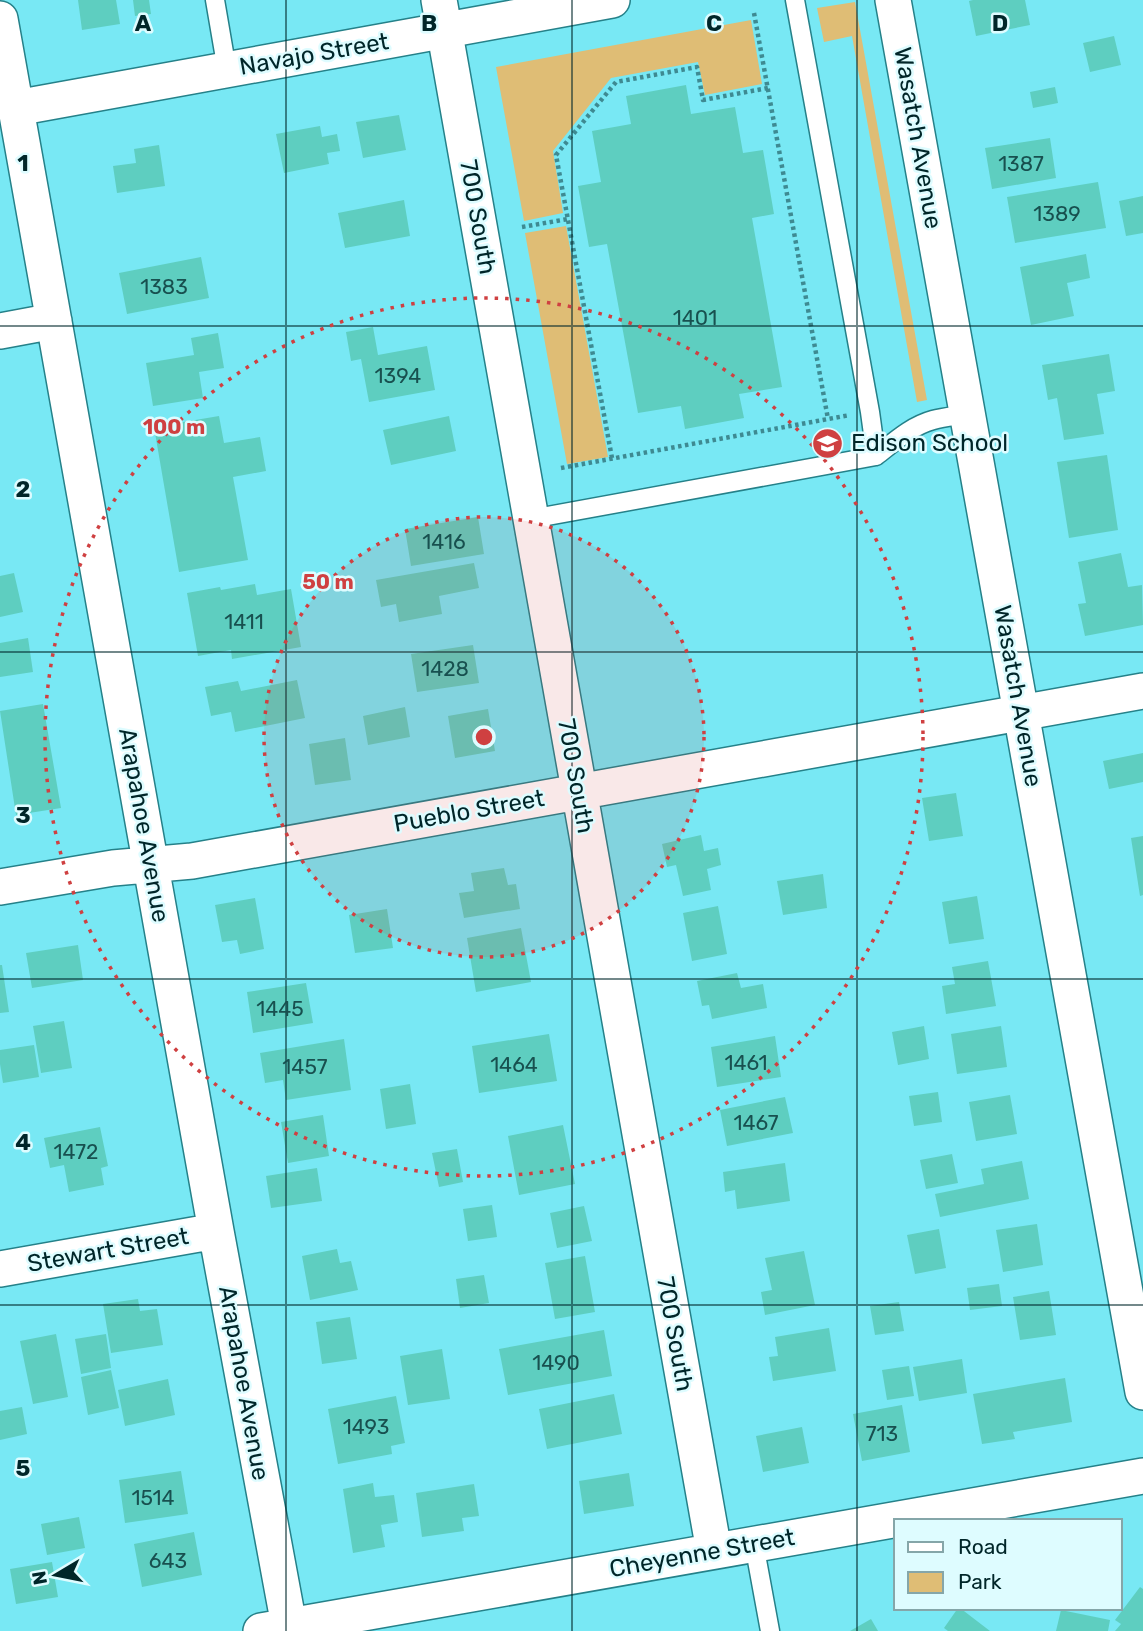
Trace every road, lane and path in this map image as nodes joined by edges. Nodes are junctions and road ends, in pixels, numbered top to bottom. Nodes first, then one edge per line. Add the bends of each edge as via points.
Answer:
1 (215, 0) edge
2 (612, 0) edge
3 (795, 0) edge
4 (893, 0) edge
5 (754, 13) dead end
6 (442, 15) edge
7 (0, 19) edge
8 (227, 69) junction
9 (768, 88) junction
10 (8, 109) edge
11 (568, 219) junction
12 (522, 227) dead end
13 (54, 321) junction
14 (0, 331) edge
15 (854, 414) dead end
16 (967, 414) junction
17 (828, 419) junction
18 (876, 456) junction
19 (612, 458) junction
20 (561, 468) dead end
21 (531, 519) junction
22 (1143, 691) edge
23 (1021, 712) junction
24 (579, 792) junction
25 (151, 864) junction
26 (0, 887) edge
27 (216, 1231) junction
28 (0, 1269) edge
29 (1143, 1392) edge
30 (1143, 1476) edge
31 (897, 1519) edge
32 (894, 1520) edge
33 (754, 1544) junction
34 (714, 1551) junction
35 (280, 1629) edge
36 (770, 1631) edge

1 - 8 lane
2 - 6 street, Navajo Street
3 - 18 lane
4 - 16 street, Wasatch Avenue
5 - 9 path
6 - 8 street, Navajo Street
6 - 21 street, 700 South
7 - 10 street, Arapahoe Avenue
8 - 10 street, Navajo Street
9 - 11 path via 703,100 697,67 616,82 555,155
9 - 17 path
10 - 13 street, Arapahoe Avenue
11 - 12 path
11 - 19 path
13 - 14 street
13 - 25 street, Arapahoe Avenue
15 - 17 path
16 - 18 lane via 917,426
16 - 23 street, Wasatch Avenue
17 - 19 path
18 - 21 lane
19 - 20 path
21 - 24 street, 700 South
22 - 23 street, Pueblo Street
23 - 24 street, Pueblo Street
23 - 29 street, Wasatch Avenue
24 - 25 street, Pueblo Street
24 - 34 street, 700 South
25 - 26 street, Pueblo Street
25 - 27 street, Arapahoe Avenue
27 - 28 street, Stewart Street
27 - 35 street, Arapahoe Avenue
30 - 31 street, Cheyenne Street
32 - 33 street, Cheyenne Street
33 - 34 street, Cheyenne Street
33 - 36 lane
34 - 35 street, Cheyenne Street

